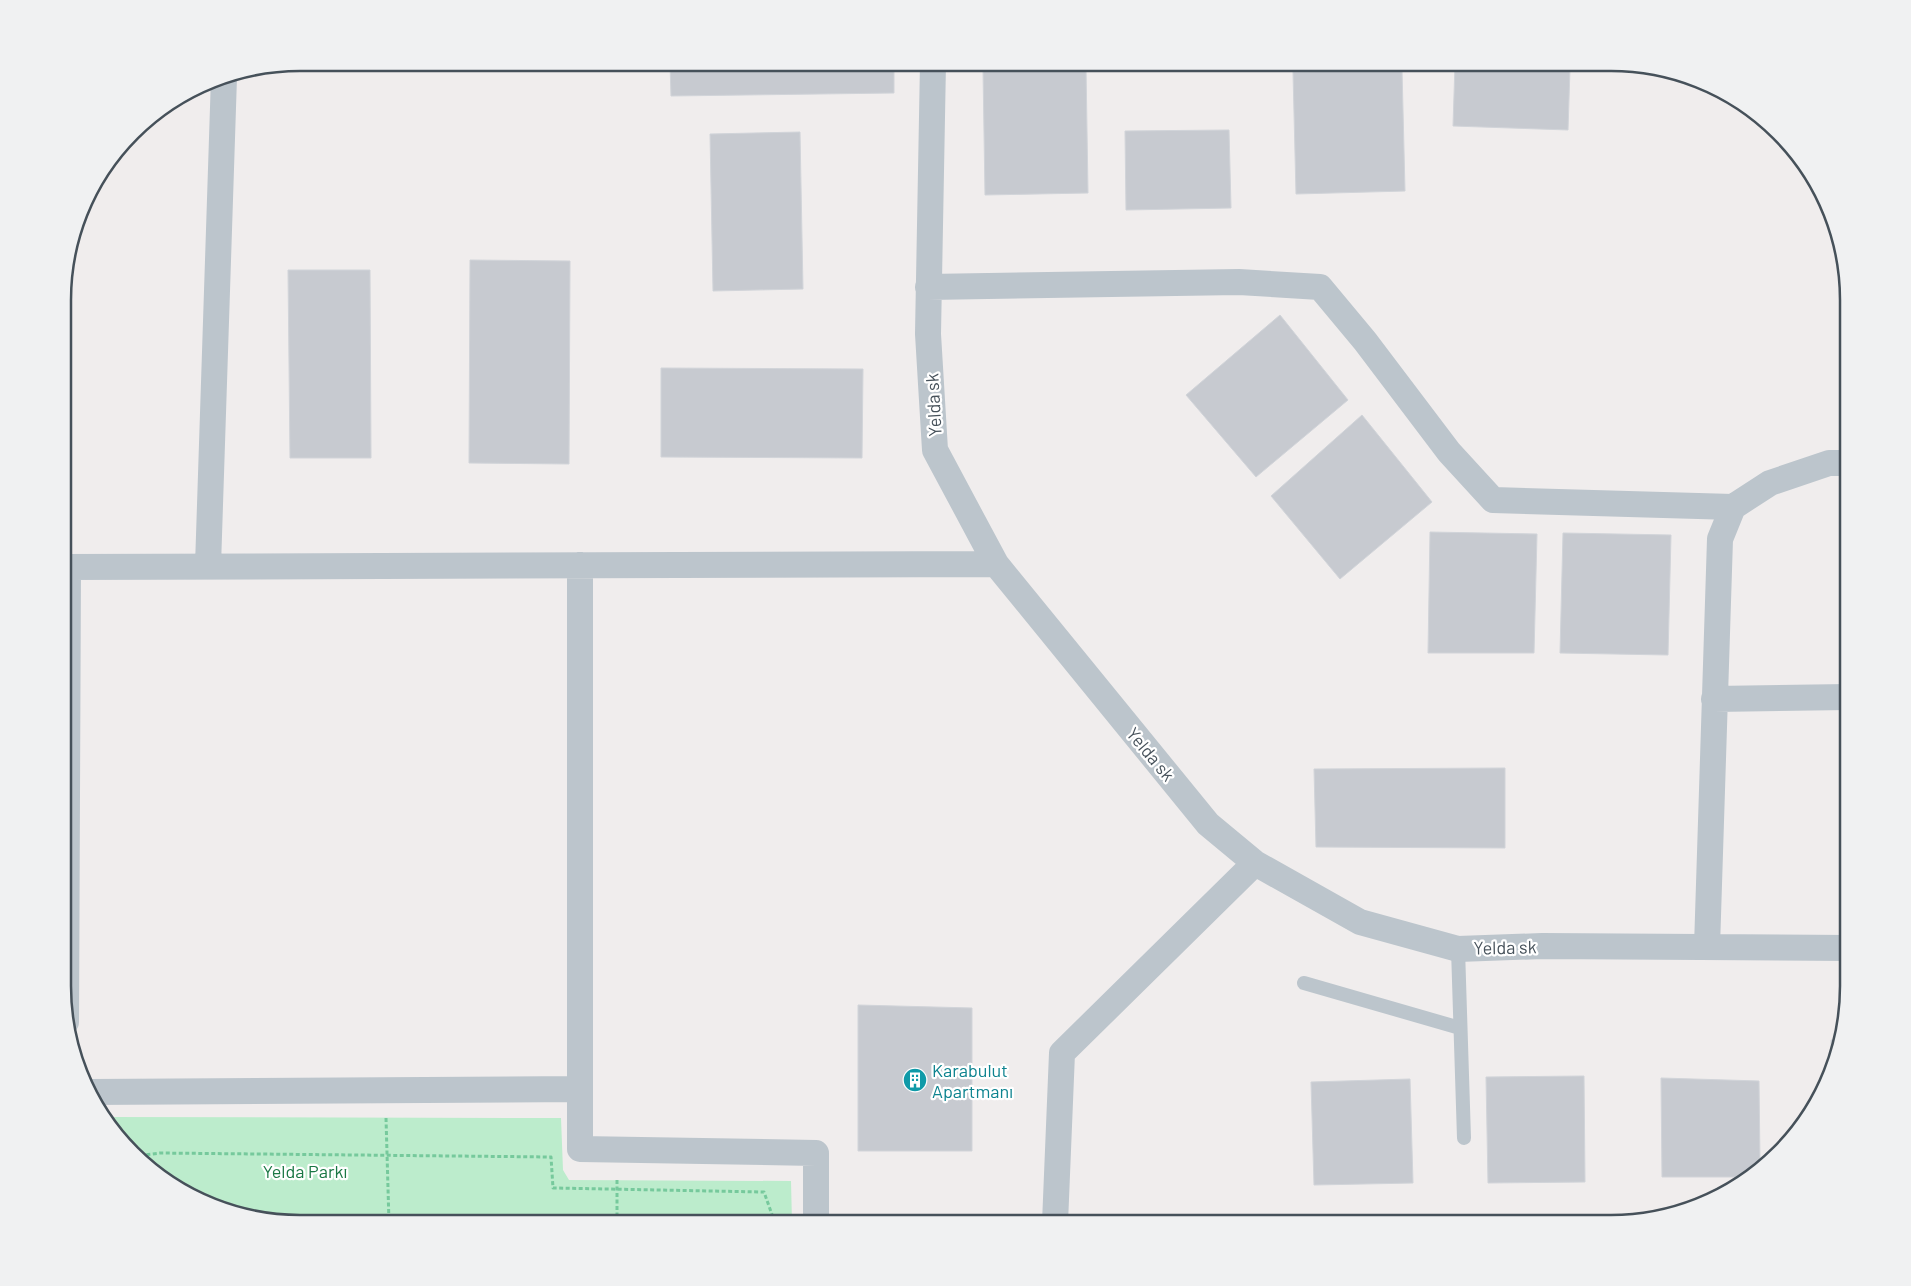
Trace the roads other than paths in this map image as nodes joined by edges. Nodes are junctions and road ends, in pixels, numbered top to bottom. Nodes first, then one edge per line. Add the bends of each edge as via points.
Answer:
1 (933, 71) edge
2 (224, 84) edge
3 (928, 287) junction
4 (1840, 463) edge
5 (1733, 507) junction
6 (996, 564) junction
7 (580, 565) junction
8 (208, 566) junction
9 (71, 567) edge
10 (1840, 697) edge
11 (1714, 699) junction
12 (1255, 863) junction
13 (1458, 948) junction
14 (1707, 948) junction
15 (1840, 948) edge
16 (1304, 984) dead end
17 (1460, 1028) junction
18 (580, 1089) junction
19 (98, 1092) edge
20 (1464, 1138) dead end
21 (816, 1215) edge
22 (1055, 1215) edge

1 - 3 street, Yelda sk
2 - 8 street
3 - 5 street via 1239,282 1320,287 1449,452 1493,500
3 - 6 street, Yelda sk via 935,450
4 - 5 street via 1829,463 1770,483
5 - 11 street via 1720,539
6 - 7 street
6 - 12 street, Yelda sk via 1208,824
7 - 8 street
7 - 18 street
8 - 9 street
10 - 11 street
11 - 14 street
12 - 13 street, Yelda sk via 1360,922
12 - 22 street via 1062,1053
13 - 14 street, Yelda sk
13 - 17 lane
14 - 15 street, Yelda sk
16 - 17 lane
17 - 20 lane
18 - 19 street
18 - 21 street via 580,1149 816,1153

